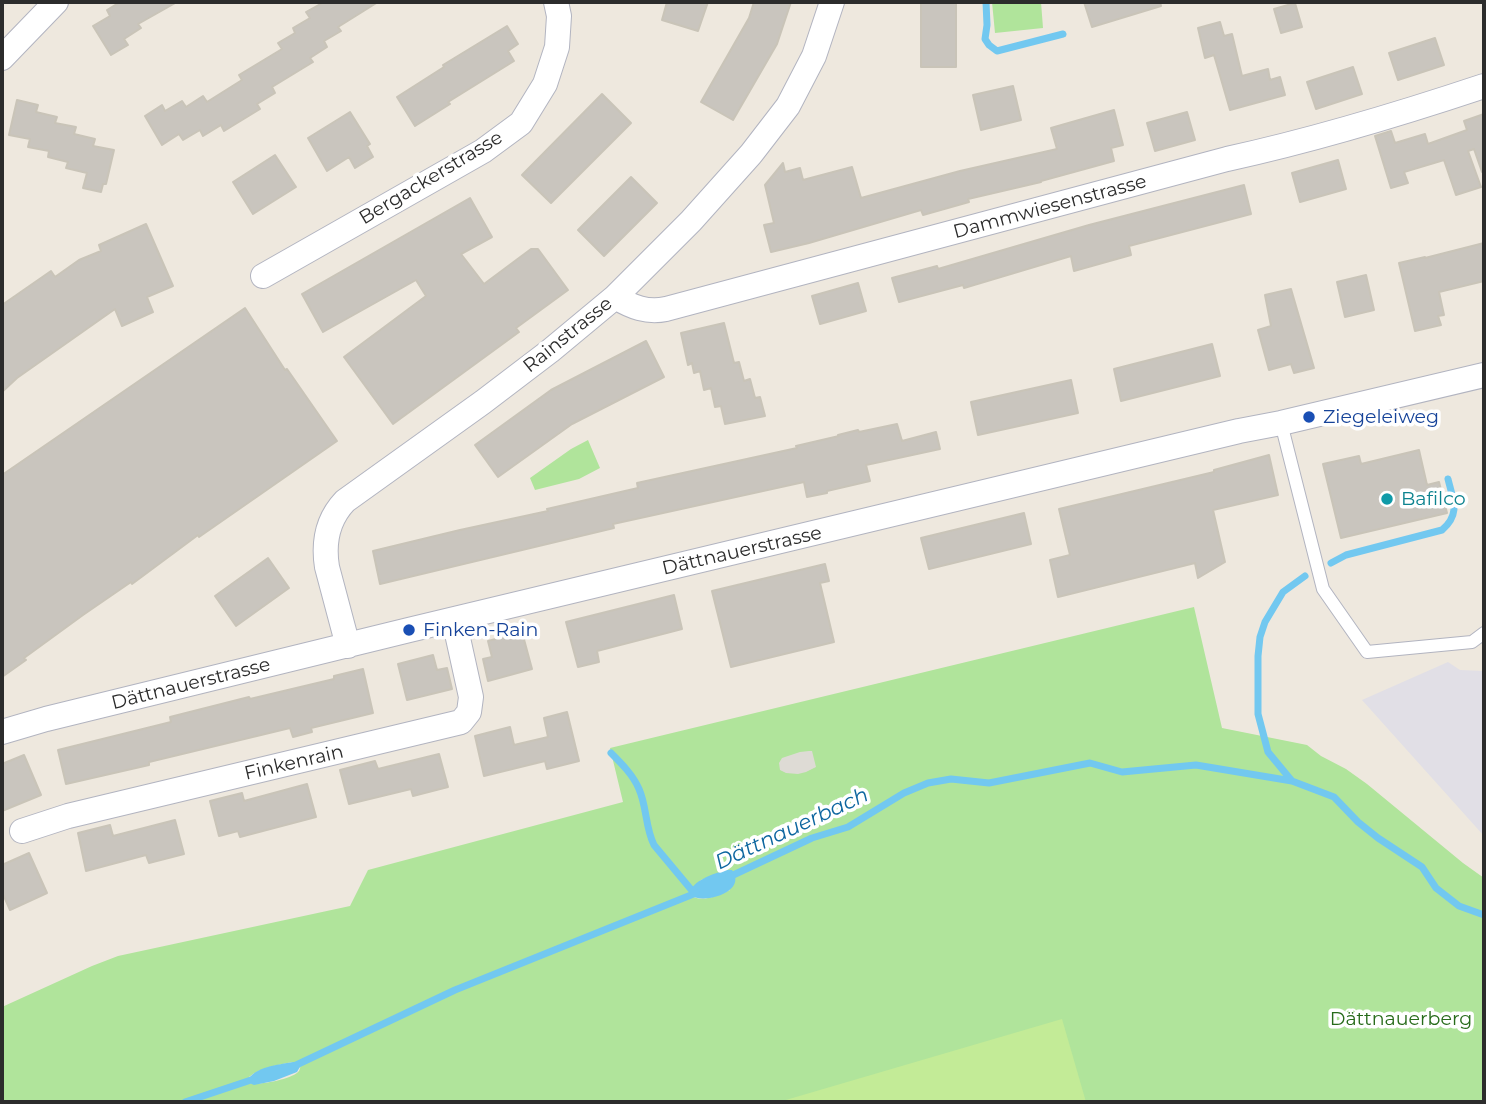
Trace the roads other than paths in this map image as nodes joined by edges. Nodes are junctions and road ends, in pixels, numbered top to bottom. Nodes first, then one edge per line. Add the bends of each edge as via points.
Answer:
1 (56, 2) edge
2 (556, 2) edge
3 (832, 2) edge
4 (2, 58) edge
5 (1484, 86) edge
6 (263, 276) dead end
7 (615, 297) junction
8 (1484, 375) edge
9 (1281, 424) junction
10 (454, 620) junction
11 (1484, 634) edge
12 (348, 646) junction
13 (2, 732) edge
14 (23, 831) dead end

1 - 4 street
2 - 6 street, Bergackerstrasse via 557,47 545,84 521,123 483,151
3 - 7 street, Rainstrasse via 814,56 778,122 691,221
5 - 7 street, Dammwiesenstrasse via 1276,148 666,309 641,309
7 - 12 street, Rainstrasse via 518,376 338,509 327,530 325,557
8 - 9 street, Dättnauerstrasse
9 - 10 street, Dättnauerstrasse
9 - 11 lane via 1323,589 1367,652 1472,642
10 - 12 street, Dättnauerstrasse
10 - 14 street, Finkenrain via 471,697 469,712 456,725 68,816
12 - 13 street, Dättnauerstrasse

